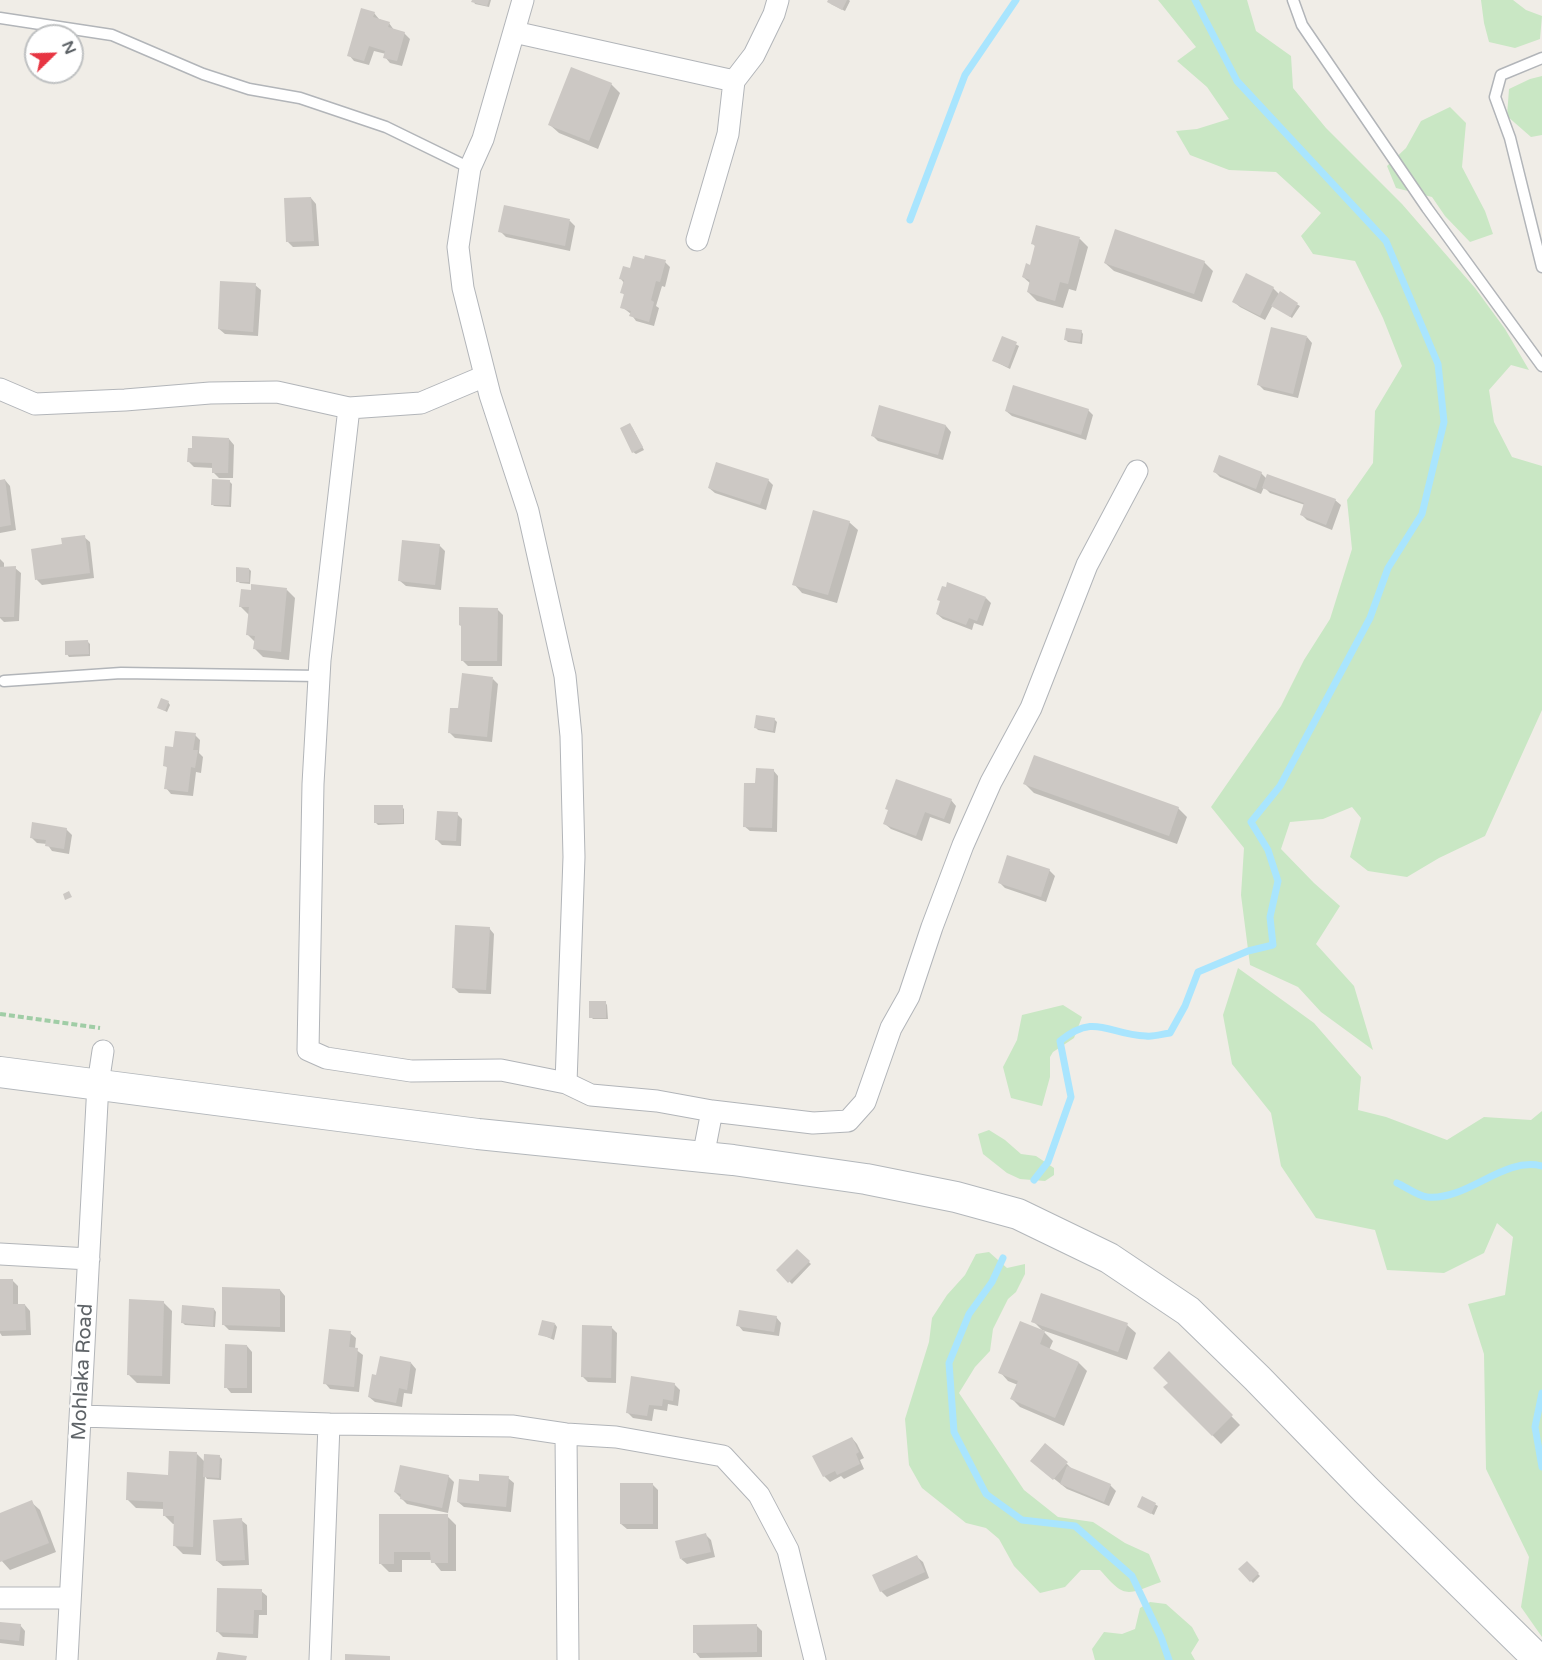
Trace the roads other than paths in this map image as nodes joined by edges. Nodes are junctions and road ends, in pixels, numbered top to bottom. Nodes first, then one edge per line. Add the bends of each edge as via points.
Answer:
1 (523, 0) edge
2 (778, 0) edge
3 (1293, 0) edge
4 (0, 18) edge
5 (514, 32) junction
6 (1542, 58) edge
7 (734, 81) junction
8 (470, 168) junction
9 (697, 240) dead end
10 (1542, 267) edge
11 (1542, 366) edge
12 (485, 376) junction
13 (0, 389) edge
14 (349, 408) junction
15 (1137, 471) dead end
16 (319, 676) junction
17 (4, 681) dead end
18 (103, 1051) road end
19 (0, 1072) edge
20 (566, 1083) junction
21 (98, 1084) junction
22 (712, 1111) junction
23 (704, 1157) junction
24 (0, 1254) edge
25 (88, 1259) junction
26 (81, 1416) junction
27 (329, 1424) junction
28 (566, 1434) junction
29 (0, 1598) edge
30 (70, 1598) junction
31 (67, 1660) edge
32 (321, 1660) edge
33 (568, 1660) edge
34 (815, 1660) edge
35 (1539, 1660) edge

1 - 5 street
2 - 7 street via 754,55
3 - 11 lane via 1302,25 1426,208
4 - 8 lane via 112,35 203,74 249,89 300,98 376,124
5 - 7 street
5 - 8 street via 483,139
6 - 10 lane via 1501,75 1495,97 1510,138
7 - 9 street via 728,134
8 - 12 street via 458,247 463,288
12 - 14 street via 421,403
12 - 20 street via 528,511 565,676 571,736 574,857
13 - 14 street via 34,404 277,392
14 - 16 street
15 - 22 street via 1087,565 1031,708 963,845 909,996 891,1028 865,1102 848,1121 813,1123
16 - 17 lane via 121,673
16 - 20 street via 308,1050 326,1058 411,1071 501,1070
18 - 21 street, Mohlaka Road
19 - 21 main road
20 - 22 street via 591,1095
21 - 23 main road via 478,1134
21 - 25 street, Mohlaka Road
22 - 23 street
23 - 35 main road via 866,1179 956,1197 1018,1214 1109,1258 1188,1311
24 - 25 street
25 - 26 street, Mohlaka Road
26 - 27 street
26 - 30 street, Mohlaka Road
27 - 28 street via 512,1426
27 - 32 street
28 - 33 street
28 - 34 street via 616,1437 723,1456 759,1495 788,1550
29 - 30 street
30 - 31 street, Mohlaka Road

